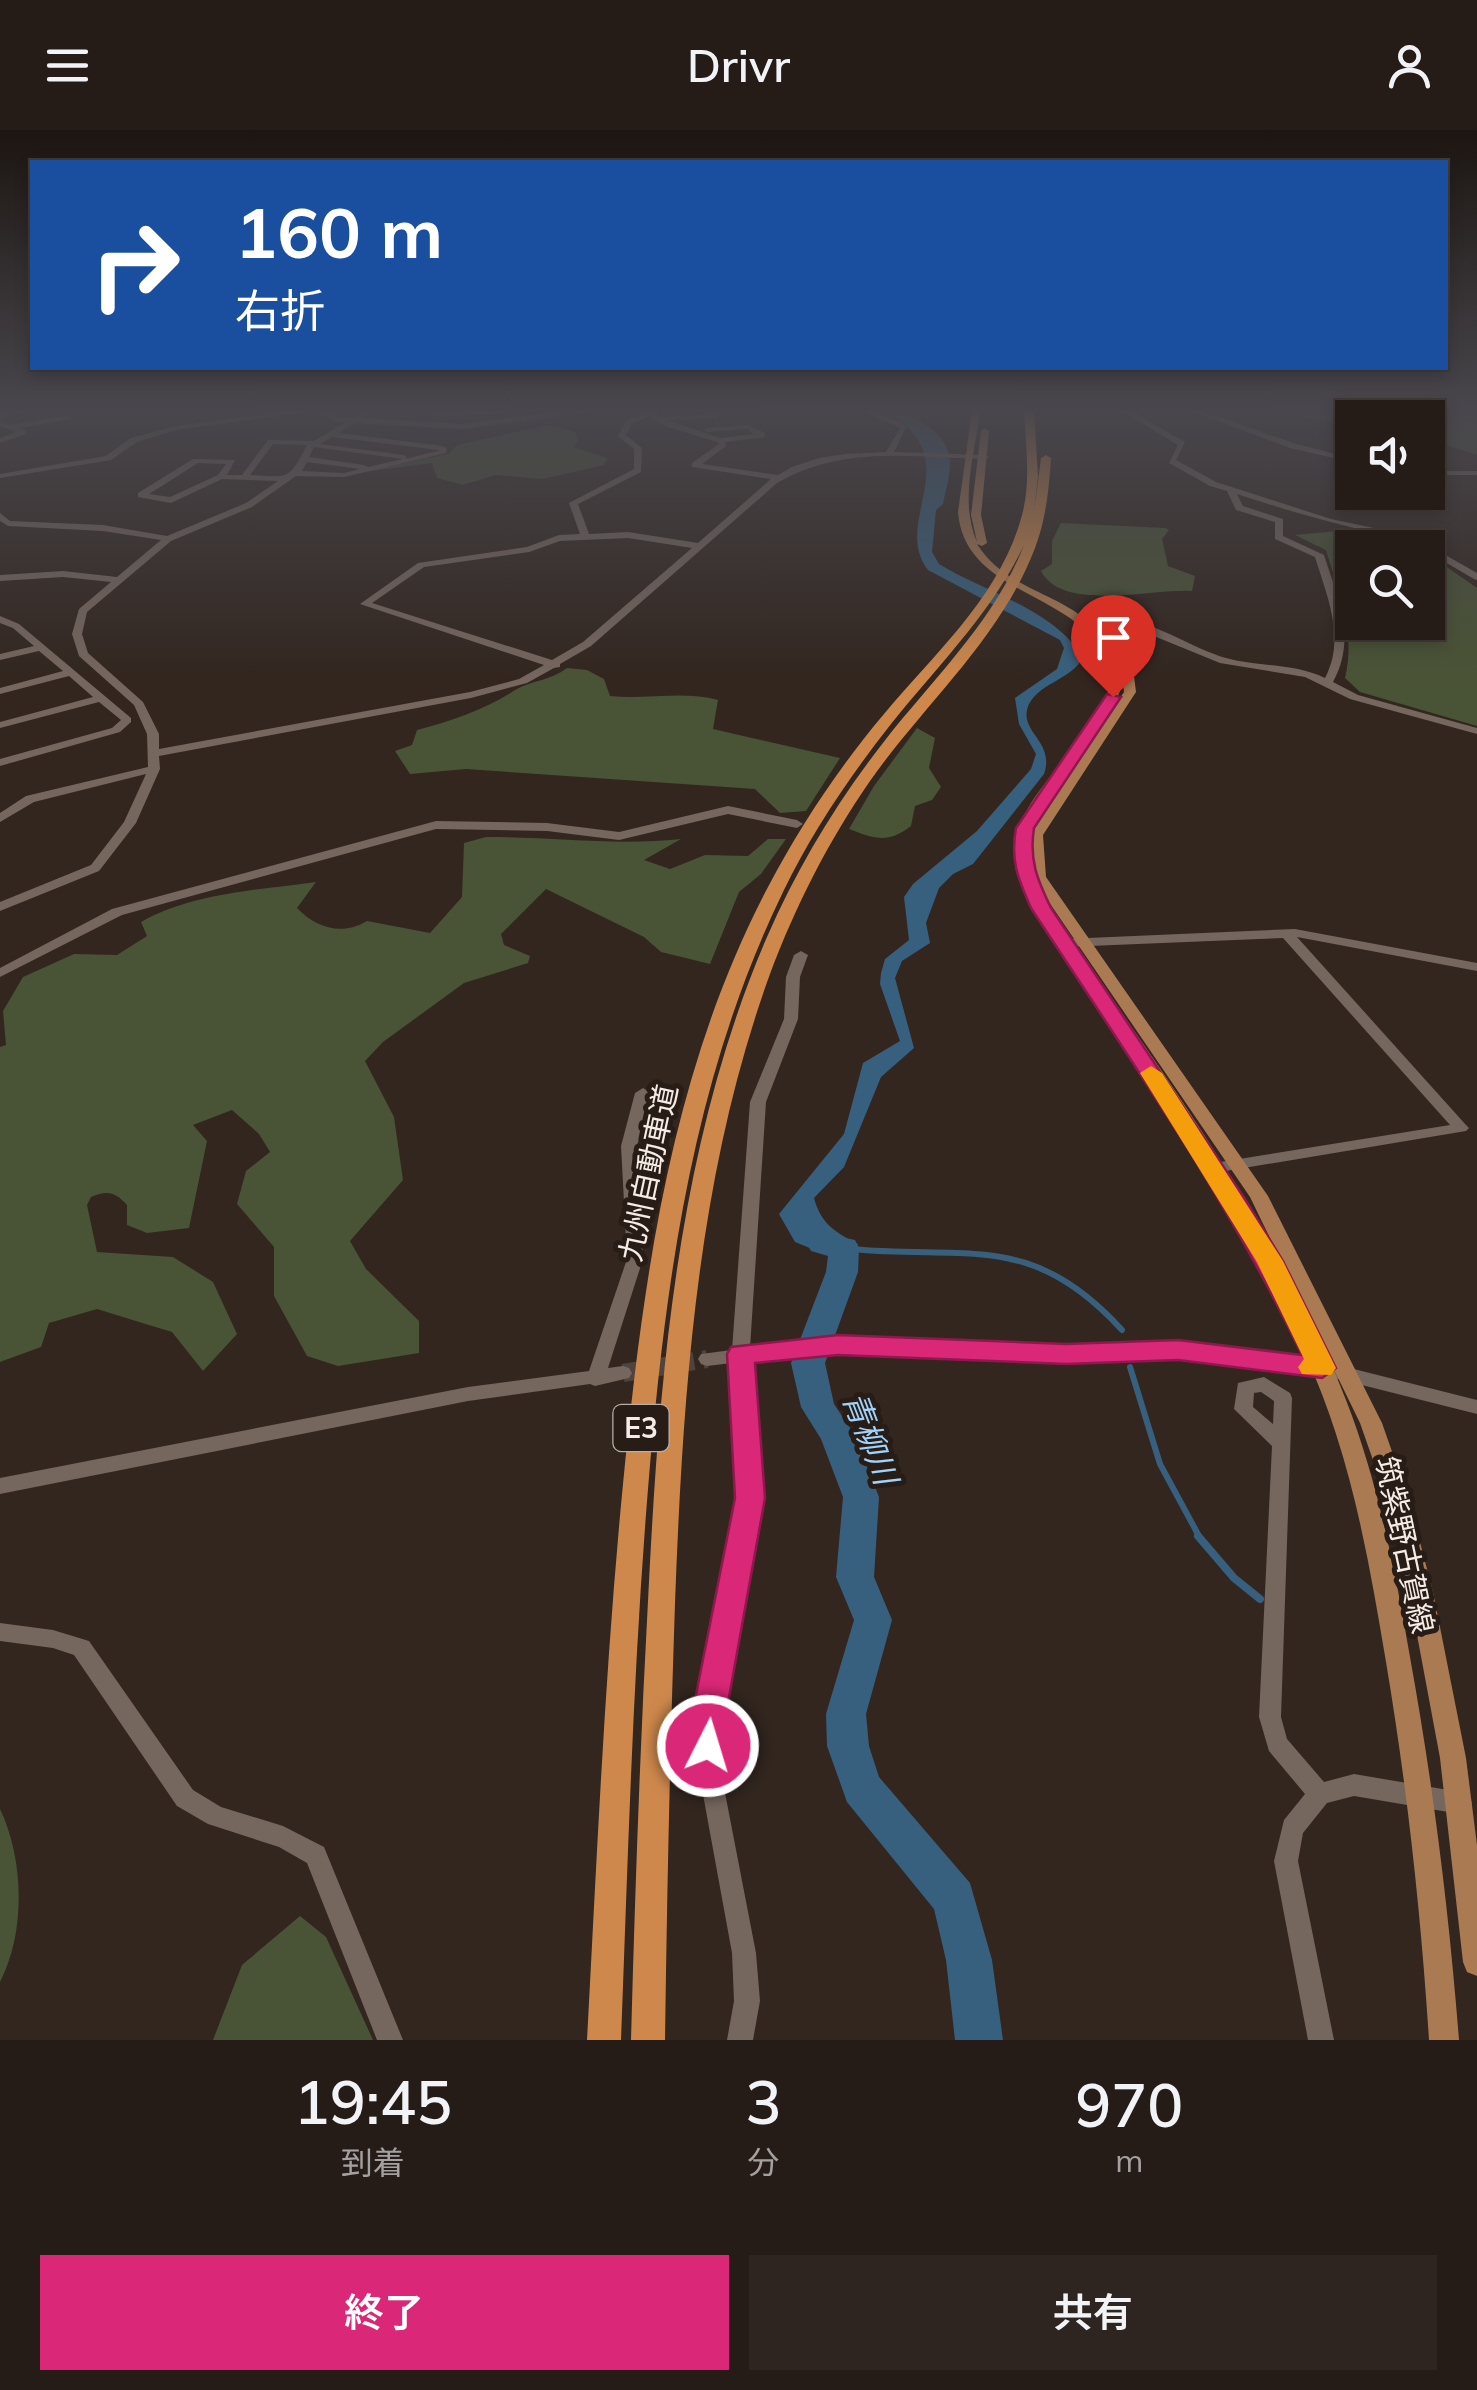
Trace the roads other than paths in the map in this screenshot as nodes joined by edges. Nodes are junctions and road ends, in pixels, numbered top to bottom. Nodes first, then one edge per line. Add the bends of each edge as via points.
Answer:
1 (254, 500) edge
2 (579, 500) edge
3 (753, 500) edge
4 (965, 500) edge
5 (974, 500) edge
6 (1030, 500) edge
7 (1045, 500) edge
8 (1235, 500) edge
9 (1267, 500) edge
10 (0, 516) edge
11 (1371, 530) edge
12 (585, 536) junction
13 (168, 539) junction
14 (700, 546) junction
15 (1445, 559) edge
16 (0, 578) edge
17 (1477, 578) edge
18 (118, 580) junction
19 (991, 604) junction
20 (0, 619) edge
21 (1099, 621) junction
22 (16, 626) junction
23 (0, 630) edge
24 (42, 648) junction
25 (0, 658) edge
26 (556, 665) junction
27 (72, 672) junction
28 (1328, 682) junction
29 (0, 691) edge
30 (102, 698) junction
31 (0, 725) edge
32 (1477, 731) edge
33 (154, 754) junction
34 (0, 763) edge
35 (154, 769) junction
36 (0, 818) edge
37 (814, 830) junction
38 (0, 907) edge
39 (1286, 933) junction
40 (1074, 943) junction
41 (801, 956) dead end
42 (1477, 967) edge
43 (0, 973) edge
44 (643, 1093) dead end
45 (1240, 1165) junction
46 (1214, 1168) junction
47 (741, 1354) junction
48 (708, 1359) tunnel mouth
49 (1322, 1368) junction
50 (623, 1373) tunnel mouth
51 (1349, 1374) junction
52 (595, 1379) junction
53 (1477, 1407) edge
54 (1280, 1442) dead end
55 (0, 1486) edge
56 (0, 1632) edge
57 (1320, 1794) junction
58 (1421, 1796) junction
59 (1460, 1804) junction
60 (1477, 1962) edge
61 (390, 2040) edge
62 (604, 2040) edge
63 (648, 2040) edge
64 (740, 2040) edge
65 (1322, 2040) edge
66 (1444, 2040) edge

1 - 13 street
2 - 12 street via 573,503
3 - 14 street
4 - 40 main road, 筑紫野古賀線 via 975,550 1008,578 1087,624 1116,670 1113,697 1020,843 1025,874
5 - 21 main road, 筑紫野古賀線 via 982,544 1014,572
6 - 19 highway, 九州自動車道 / E3
7 - 19 highway, 九州自動車道 / E3 via 1024,566
8 - 28 street via 1239,508 1280,521 1278,538 1319,554 1338,614 1337,664
9 - 11 street
10 - 13 street via 8,523
12 - 14 street
12 - 26 street via 422,564 365,604
13 - 18 street
14 - 26 street
15 - 17 street
16 - 18 street via 62,574
18 - 33 street via 82,611 77,634 83,654 139,704
19 - 37 highway, 九州自動車道 / E3 via 906,722
20 - 22 street
21 - 28 street via 1142,626 1224,661
21 - 40 main road, 筑紫野古賀線 via 1124,645 1130,692 1044,820 1034,849 1039,877
22 - 23 street
22 - 24 street
24 - 25 street
24 - 27 street
26 - 33 street via 471,695
27 - 29 street
27 - 30 street
28 - 32 street via 1354,697
30 - 31 street
30 - 34 street via 126,725
33 - 35 street
35 - 36 street via 30,799
35 - 38 street via 130,822 94,868
37 - 43 street via 728,810 618,836 436,825 118,912
37 - 62 highway, 九州自動車道 / E3 via 774,892 716,1032 668,1222 629,1549
37 - 63 highway, 九州自動車道 / E3 via 740,1036 714,1133 686,1296 663,1556
39 - 40 street
39 - 42 street
39 - 45 street via 1461,1128
40 - 45 main road, 筑紫野古賀線
40 - 46 main road, 筑紫野古賀線
41 - 47 street via 791,1020 758,1102
44 - 52 street via 628,1146 635,1259
45 - 46 street
45 - 51 main road, 筑紫野古賀線
46 - 49 main road, 筑紫野古賀線 via 1270,1261
47 - 48 street
47 - 49 street via 838,1345 1066,1354 1178,1350
47 - 64 street via 750,1498 707,1725 744,1953
49 - 51 street
49 - 58 main road, 筑紫野古賀線 via 1367,1494
50 - 52 street
51 - 53 street
51 - 59 main road, 筑紫野古賀線 via 1398,1500
52 - 55 street via 468,1394
54 - 57 street via 1270,1718 1277,1744
56 - 61 street via 81,1648 185,1798 207,1816 292,1836 316,1855
57 - 58 street via 1354,1785
57 - 65 street via 1292,1828 1286,1860
58 - 59 street
58 - 66 main road, 筑紫野古賀線
59 - 60 main road, 筑紫野古賀線

